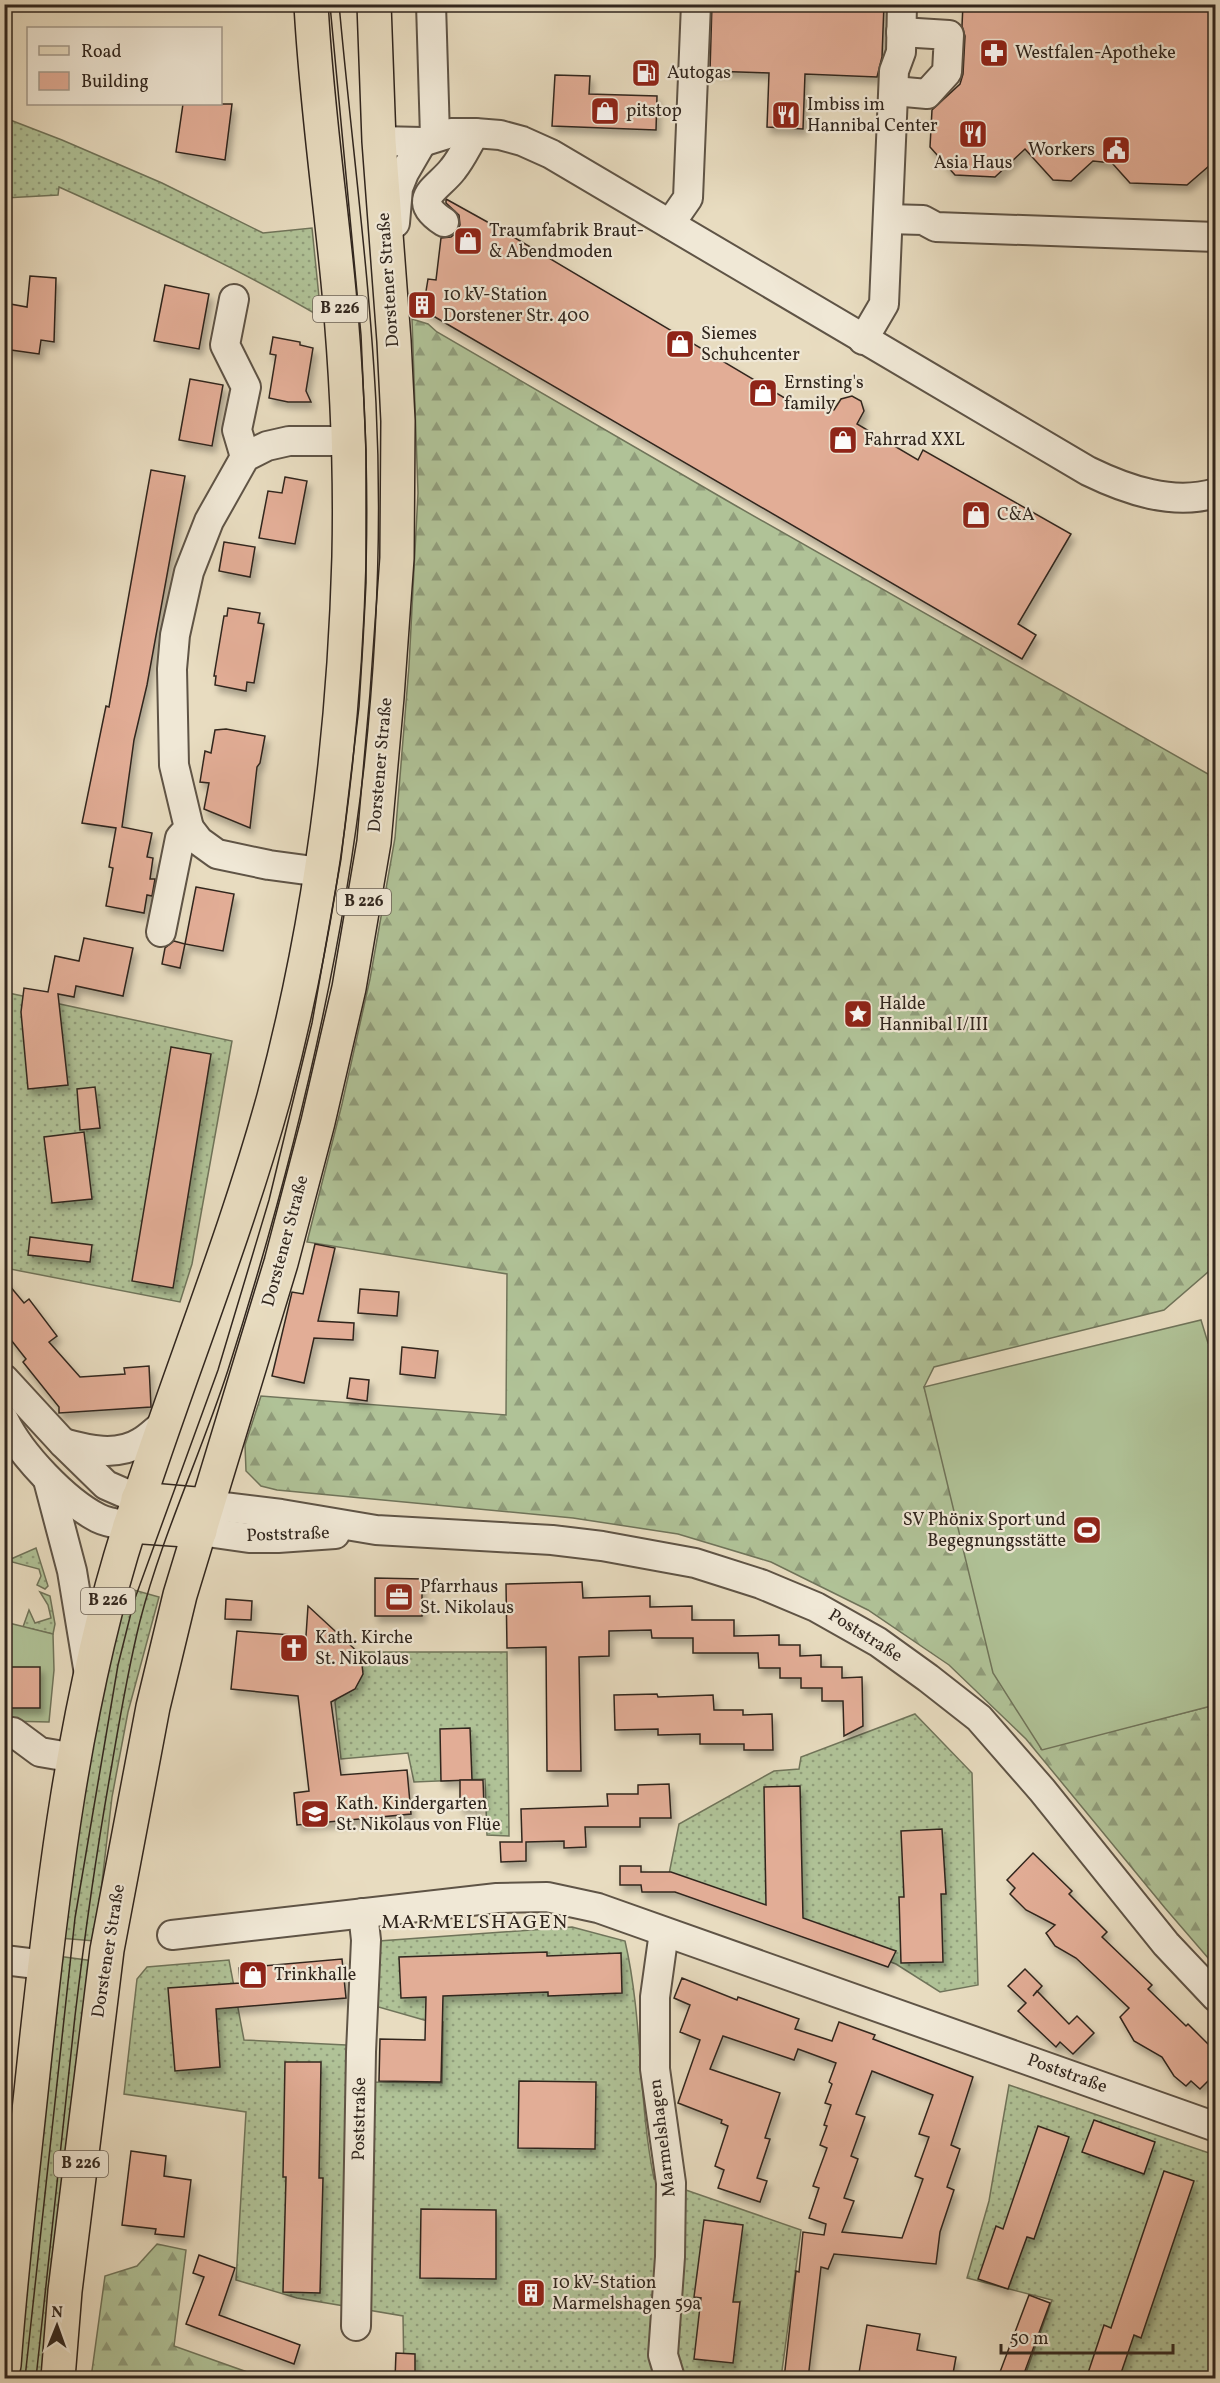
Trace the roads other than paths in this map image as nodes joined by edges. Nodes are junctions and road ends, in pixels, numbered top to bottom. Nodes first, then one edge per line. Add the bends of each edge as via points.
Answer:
1 (374, 4) edge
2 (431, 4) edge
3 (696, 4) edge
4 (309, 11) edge
5 (902, 18) edge
6 (894, 91) junction
7 (475, 133) junction
8 (429, 139) junction
9 (379, 141) junction
10 (888, 219) junction
11 (444, 222) dead end
12 (670, 224) junction
13 (1215, 237) edge
14 (389, 275) junction
15 (234, 300) dead end
16 (863, 340) junction
17 (348, 441) junction
18 (245, 457) junction
19 (1215, 494) edge
20 (189, 828) junction
21 (321, 872) junction
22 (161, 932) dead end
23 (4, 1379) edge
24 (4, 1420) edge
25 (163, 1425) junction
26 (63, 1443) junction
27 (48, 1480) junction
28 (134, 1512) junction
29 (203, 1518) junction
30 (90, 1677) junction
31 (13, 1732) dead end
32 (75, 1758) junction
33 (363, 1913) junction
34 (664, 1932) junction
35 (172, 1935) dead end
36 (4, 1960) edge
37 (45, 1965) junction
38 (1215, 1997) edge
39 (1215, 2127) edge
40 (12, 2208) edge
41 (356, 2326) dead end
42 (6, 2330) edge
43 (4, 2365) edge
44 (58, 2379) edge
45 (670, 2379) edge

1 - 9 main road, Dorstener Straße / B 226
2 - 8 street
3 - 12 street via 688,198
4 - 17 main road, B 226 via 339,294
5 - 6 street
5 - 6 street via 949,35 947,72 927,94
6 - 10 street
7 - 8 street via 451,133
7 - 11 street via 453,170 430,190 427,204 432,214
7 - 12 street via 511,138 550,154
8 - 9 street
8 - 14 street via 398,188
9 - 14 main road, Dorstener Straße / B 226
10 - 13 street via 923,220 936,227
10 - 16 street via 884,304
12 - 16 street
14 - 29 main road, Dorstener Straße / B 226 via 398,421 397,558 374,842 349,988 318,1122 278,1274
15 - 18 street via 225,345 246,387 237,430
16 - 19 street via 1113,483 1167,497
17 - 18 street via 289,441
17 - 21 main road, B 226 via 345,635
18 - 20 street via 209,521 193,562 175,634 171,703 174,765
20 - 21 street via 217,854
20 - 22 street via 180,838
21 - 25 main road, B 226 via 297,1000 260,1147
23 - 26 street
24 - 27 street
25 - 26 street via 139,1444 115,1451 101,1452
25 - 28 main road, B 226
26 - 28 street
27 - 28 street via 97,1517 114,1524
27 - 30 street via 72,1571
28 - 29 main road
28 - 30 main road, B 226 via 114,1575
29 - 38 street, Poststraße via 249,1538 376,1530 602,1546 695,1563 816,1607 878,1642 979,1718 1166,1944
29 - 44 main road, Dorstener Straße / B 226 via 153,1707 107,1950 66,2281
30 - 32 main road, B 226
31 - 32 street via 40,1752
32 - 37 main road, B 226
33 - 34 street, Poststraße via 497,1898 547,1897 598,1908
33 - 35 street, Poststraße
33 - 41 street, Poststraße via 366,1940
34 - 39 street, Poststraße
34 - 45 street, Marmelshagen via 655,1997 655,2069 671,2182 663,2355
36 - 37 street
37 - 40 main road, B 226
40 - 42 main road, B 226
42 - 43 main road, B 226

